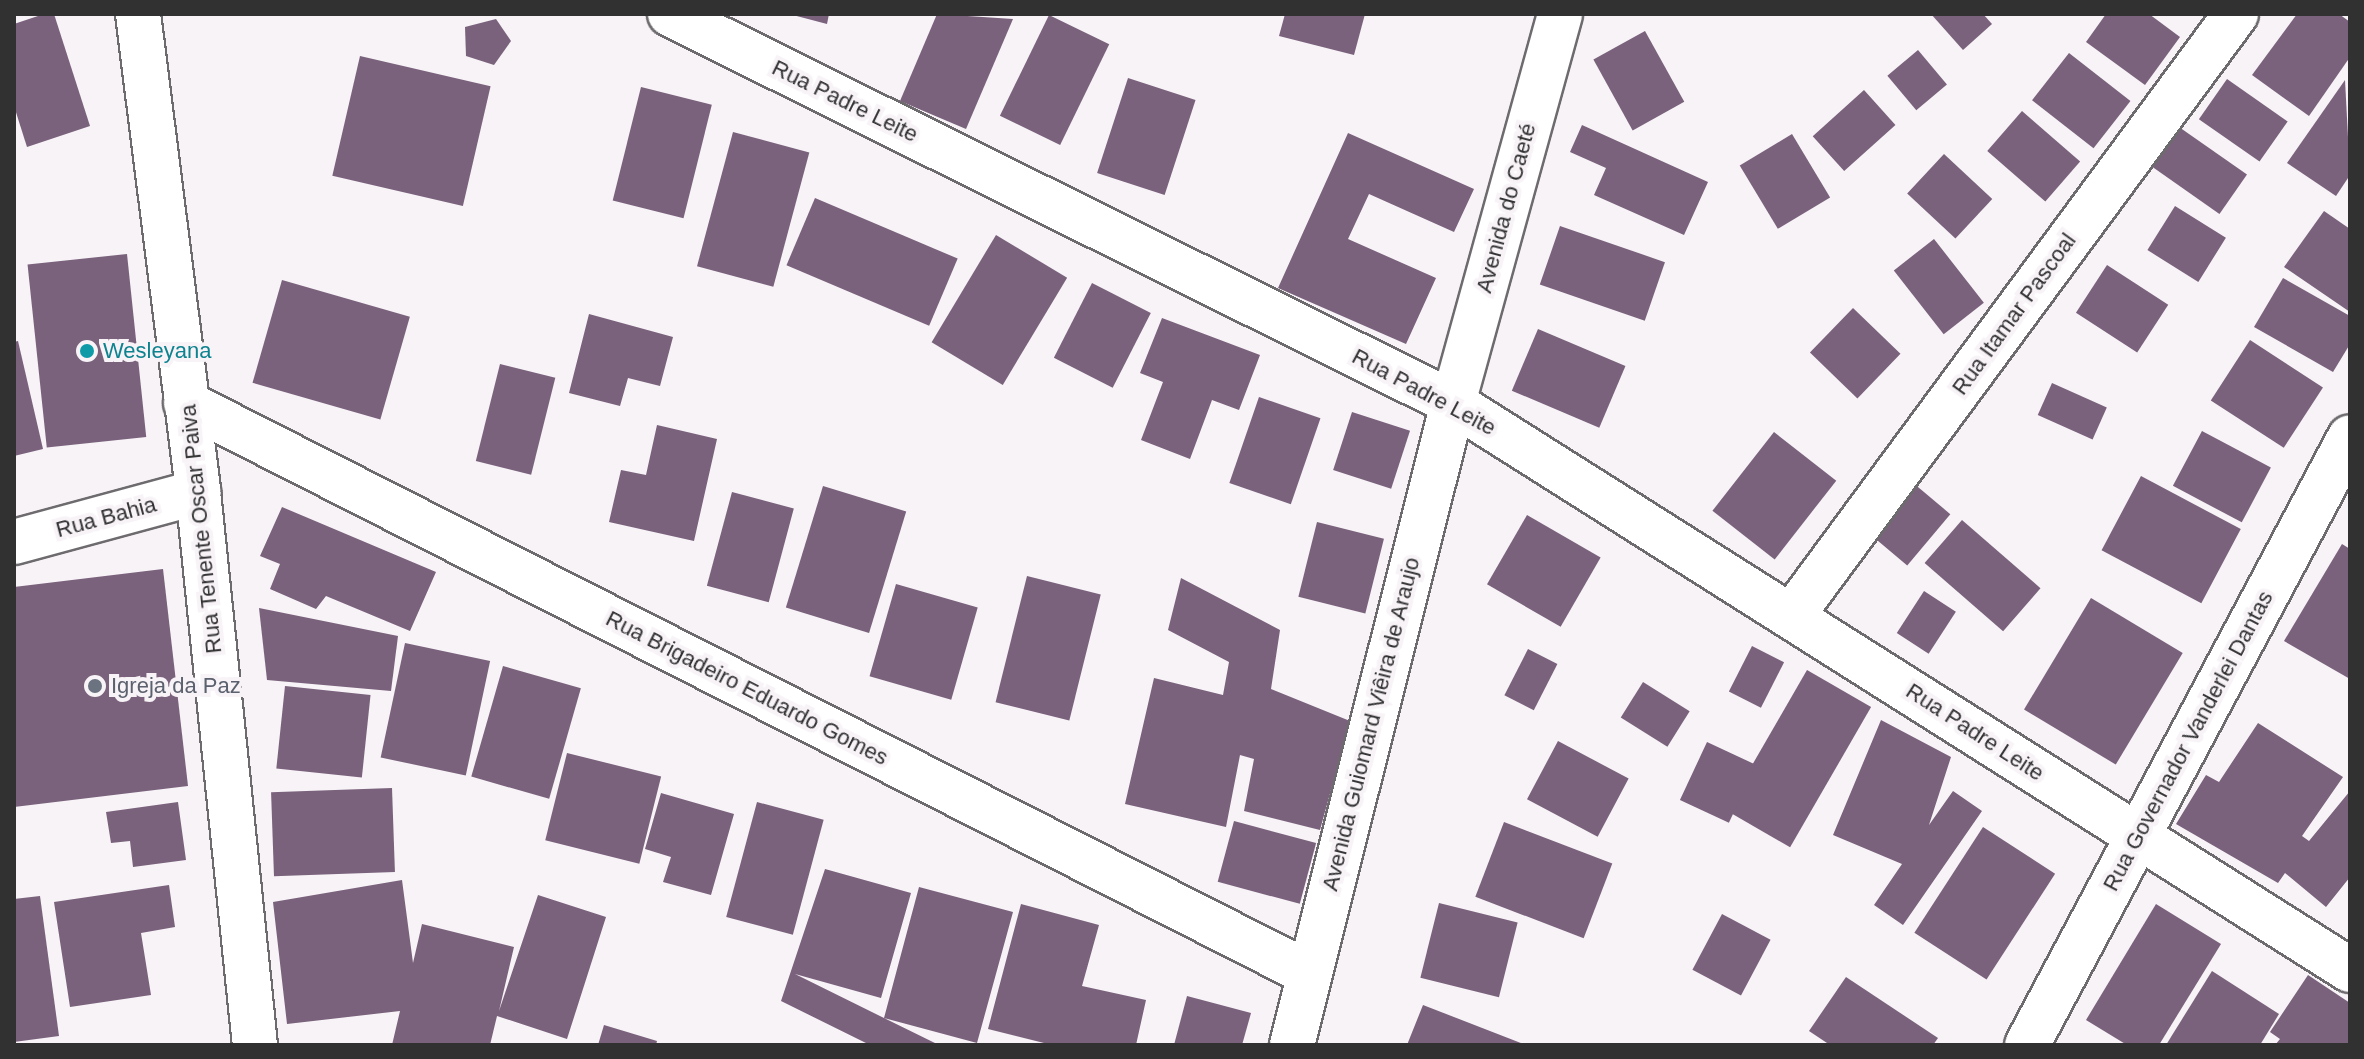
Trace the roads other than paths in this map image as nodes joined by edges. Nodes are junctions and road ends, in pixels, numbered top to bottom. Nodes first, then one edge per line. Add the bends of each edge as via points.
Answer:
1 (138, 14) edge
2 (670, 14) edge
3 (1560, 14) edge
4 (2236, 14) edge
5 (186, 403) junction
6 (1453, 403) junction
7 (2350, 437) edge
8 (198, 492) junction
9 (14, 542) edge
10 (1793, 614) junction
11 (2138, 838) junction
12 (2350, 970) edge
13 (1308, 973) junction
14 (255, 1045) edge
15 (1292, 1045) edge
16 (2027, 1045) edge

1 - 5 street, Rua Tenente Oscar Paiva
2 - 6 street, Rua Padre Leite
3 - 6 street, Avenida do Caeté
4 - 10 street, Rua Itamar Pascoal
5 - 8 street, Rua Tenente Oscar Paiva
5 - 13 street, Rua Brigadeiro Eduardo Gomes
6 - 10 street, Rua Padre Leite
6 - 13 street, Avenida Guiomard Viêira de Araujo
7 - 11 street, Rua Governador Vanderlei Dantas
8 - 9 street, Rua Bahia
8 - 14 street, Rua Tenente Oscar Paiva
10 - 11 street, Rua Padre Leite
11 - 12 street, Rua Padre Leite
11 - 16 street, Rua Governador Vanderlei Dantas
13 - 15 street, Avenida Guiomard Viêira de Araujo

